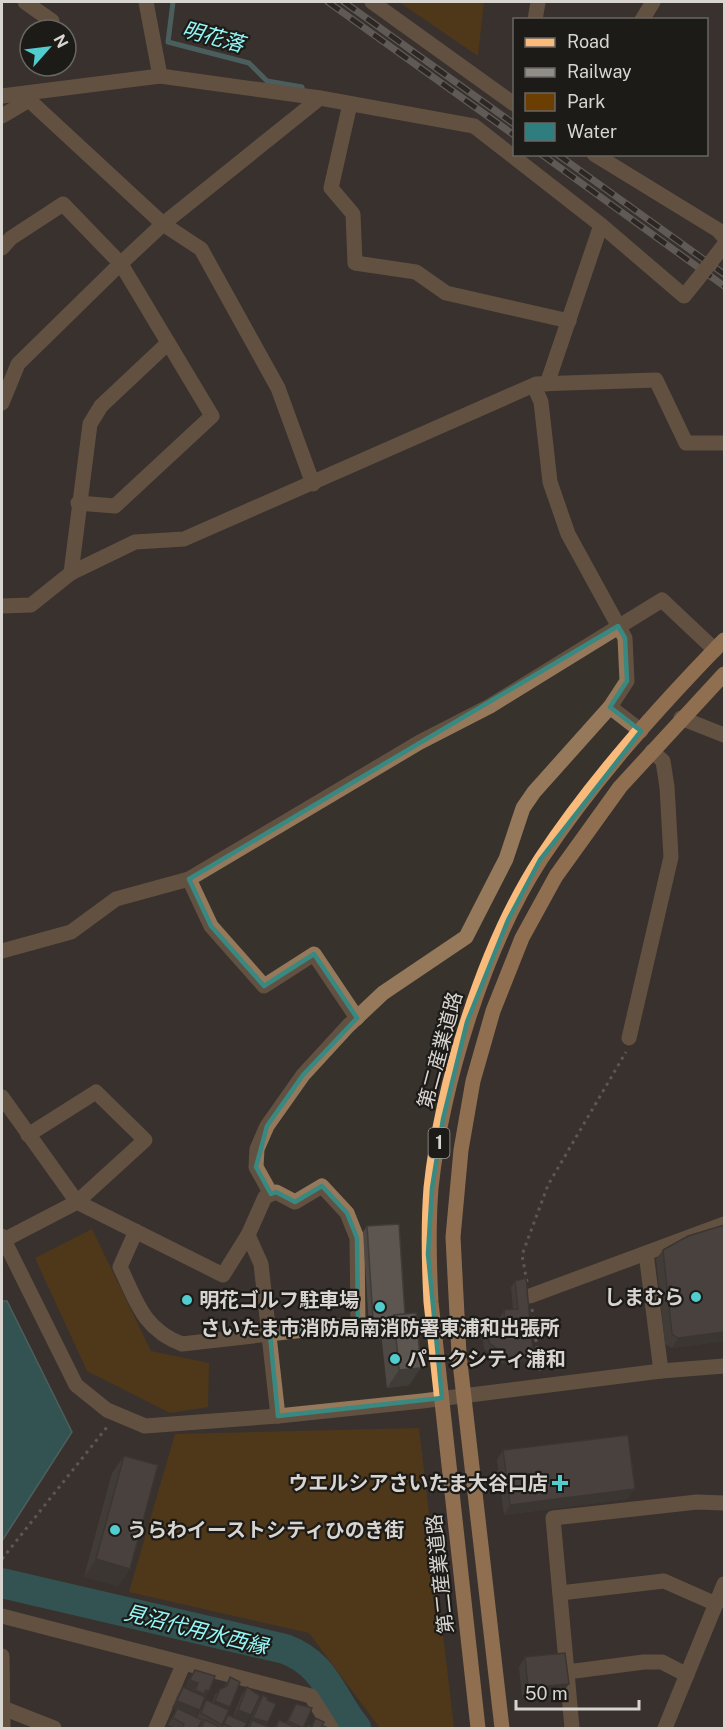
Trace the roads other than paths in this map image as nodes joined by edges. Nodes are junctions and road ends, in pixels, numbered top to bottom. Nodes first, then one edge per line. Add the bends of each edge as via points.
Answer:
1 (25, 2) edge
2 (146, 2) edge
3 (372, 2) edge
4 (538, 2) edge
5 (653, 2) edge
6 (48, 18) edge
7 (536, 18) edge
8 (643, 18) edge
9 (160, 76) junction
10 (2, 96) edge
11 (31, 97) junction
12 (318, 98) junction
13 (513, 103) edge
14 (350, 104) junction
15 (2, 116) edge
16 (609, 159) edge
17 (163, 224) junction
18 (601, 225) junction
19 (724, 237) edge
20 (724, 245) edge
21 (2, 248) edge
22 (120, 264) junction
23 (569, 321) junction
24 (168, 343) junction
25 (540, 385) junction
26 (2, 404) edge
27 (724, 443) edge
28 (313, 484) junction
29 (78, 503) junction
30 (71, 573) junction
31 (2, 606) edge
32 (618, 626) junction
33 (720, 645) edge
34 (724, 674) edge
35 (610, 707) junction
36 (681, 718) junction
37 (641, 730) junction
38 (724, 735) edge
39 (652, 751) junction
40 (189, 879) junction
41 (2, 951) edge
42 (357, 1018) junction
43 (629, 1038) road end
44 (2, 1097) edge
45 (28, 1135) junction
46 (271, 1194) junction
47 (77, 1202) junction
48 (724, 1224) edge
49 (136, 1231) junction
50 (248, 1235) junction
51 (3, 1238) edge
52 (646, 1252) junction
53 (530, 1296) edge
54 (270, 1335) junction
55 (724, 1366) edge
56 (661, 1371) junction
57 (465, 1395) junction
58 (442, 1398) junction
59 (278, 1416) junction
60 (724, 1503) edge
61 (724, 1584) edge
62 (560, 1593) junction
63 (716, 1604) junction
64 (2, 1616) edge
65 (2, 1656) edge
66 (183, 1665) junction
67 (567, 1672) junction
68 (687, 1675) junction
69 (3, 1708) edge
70 (3, 1728) edge
71 (54, 1728) edge
72 (156, 1728) edge
73 (331, 1728) edge
74 (478, 1728) edge
75 (502, 1728) edge
76 (572, 1728) edge
77 (665, 1728) edge

1 - 6 street
2 - 9 street
3 - 13 street
4 - 7 street
5 - 8 street
9 - 11 street
9 - 12 street
10 - 11 street
11 - 15 street
11 - 17 street
12 - 14 street
12 - 17 street
14 - 18 street via 474,126
14 - 23 street via 331,188 353,214 355,263 416,272 446,293
16 - 19 street
17 - 22 street
17 - 28 street via 201,249 278,388
18 - 20 street, bridge via 684,296
18 - 23 street
21 - 22 street via 63,204
22 - 24 street
22 - 26 street via 18,364
23 - 25 street
24 - 29 street via 100,406 90,424
24 - 29 street via 212,416 115,506
25 - 27 street via 656,380 686,443
25 - 28 street
25 - 32 street via 550,482 568,534
28 - 30 street via 184,539 135,542
29 - 30 street
30 - 31 street via 31,604
32 - 33 street via 662,600
32 - 35 street via 625,638 627,681
32 - 40 street via 490,706 420,742
33 - 37 main road, 第二産業道路 / 1
34 - 36 main road, 第二産業道路 / 1
35 - 37 street
35 - 42 street via 523,808 506,859 466,937 383,993
36 - 38 street
36 - 39 main road, 第二産業道路 / 1
37 - 58 main road, 第二産業道路 / 1 via 540,860 489,962 467,1022 443,1119 432,1188 428,1254
39 - 43 street via 663,761 672,857
39 - 57 main road, 第二産業道路 / 1 via 590,826 556,876 522,938 493,1011 472,1081 453,1237
40 - 41 street via 116,899 71,932
40 - 42 street via 211,926 264,986 314,954
42 - 46 street via 303,1076 267,1126 257,1149 256,1167
44 - 45 street
45 - 47 street
45 - 47 street via 96,1092 145,1140
46 - 50 street via 265,1197
46 - 54 street via 276,1192 295,1202 322,1186 347,1213 357,1238 358,1324
47 - 49 street
47 - 51 street
48 - 52 street
49 - 50 street via 223,1275
49 - 54 street via 120,1267 143,1314 162,1336 182,1344
50 - 54 street via 261,1264
51 - 59 street via 76,1385 107,1410 145,1426
52 - 53 street
52 - 56 street
54 - 59 street
55 - 56 street
56 - 57 street
57 - 58 street
57 - 75 main road, 第二産業道路 / 1
58 - 59 street
58 - 74 main road, 第二産業道路 / 1
60 - 62 street via 697,1502 553,1518
61 - 63 street
62 - 63 street via 664,1581
62 - 67 street
63 - 68 street
64 - 66 street
65 - 69 street
66 - 72 street
66 - 73 street via 311,1696
67 - 68 street via 662,1662
67 - 76 street
68 - 77 street
69 - 70 street
69 - 71 street

